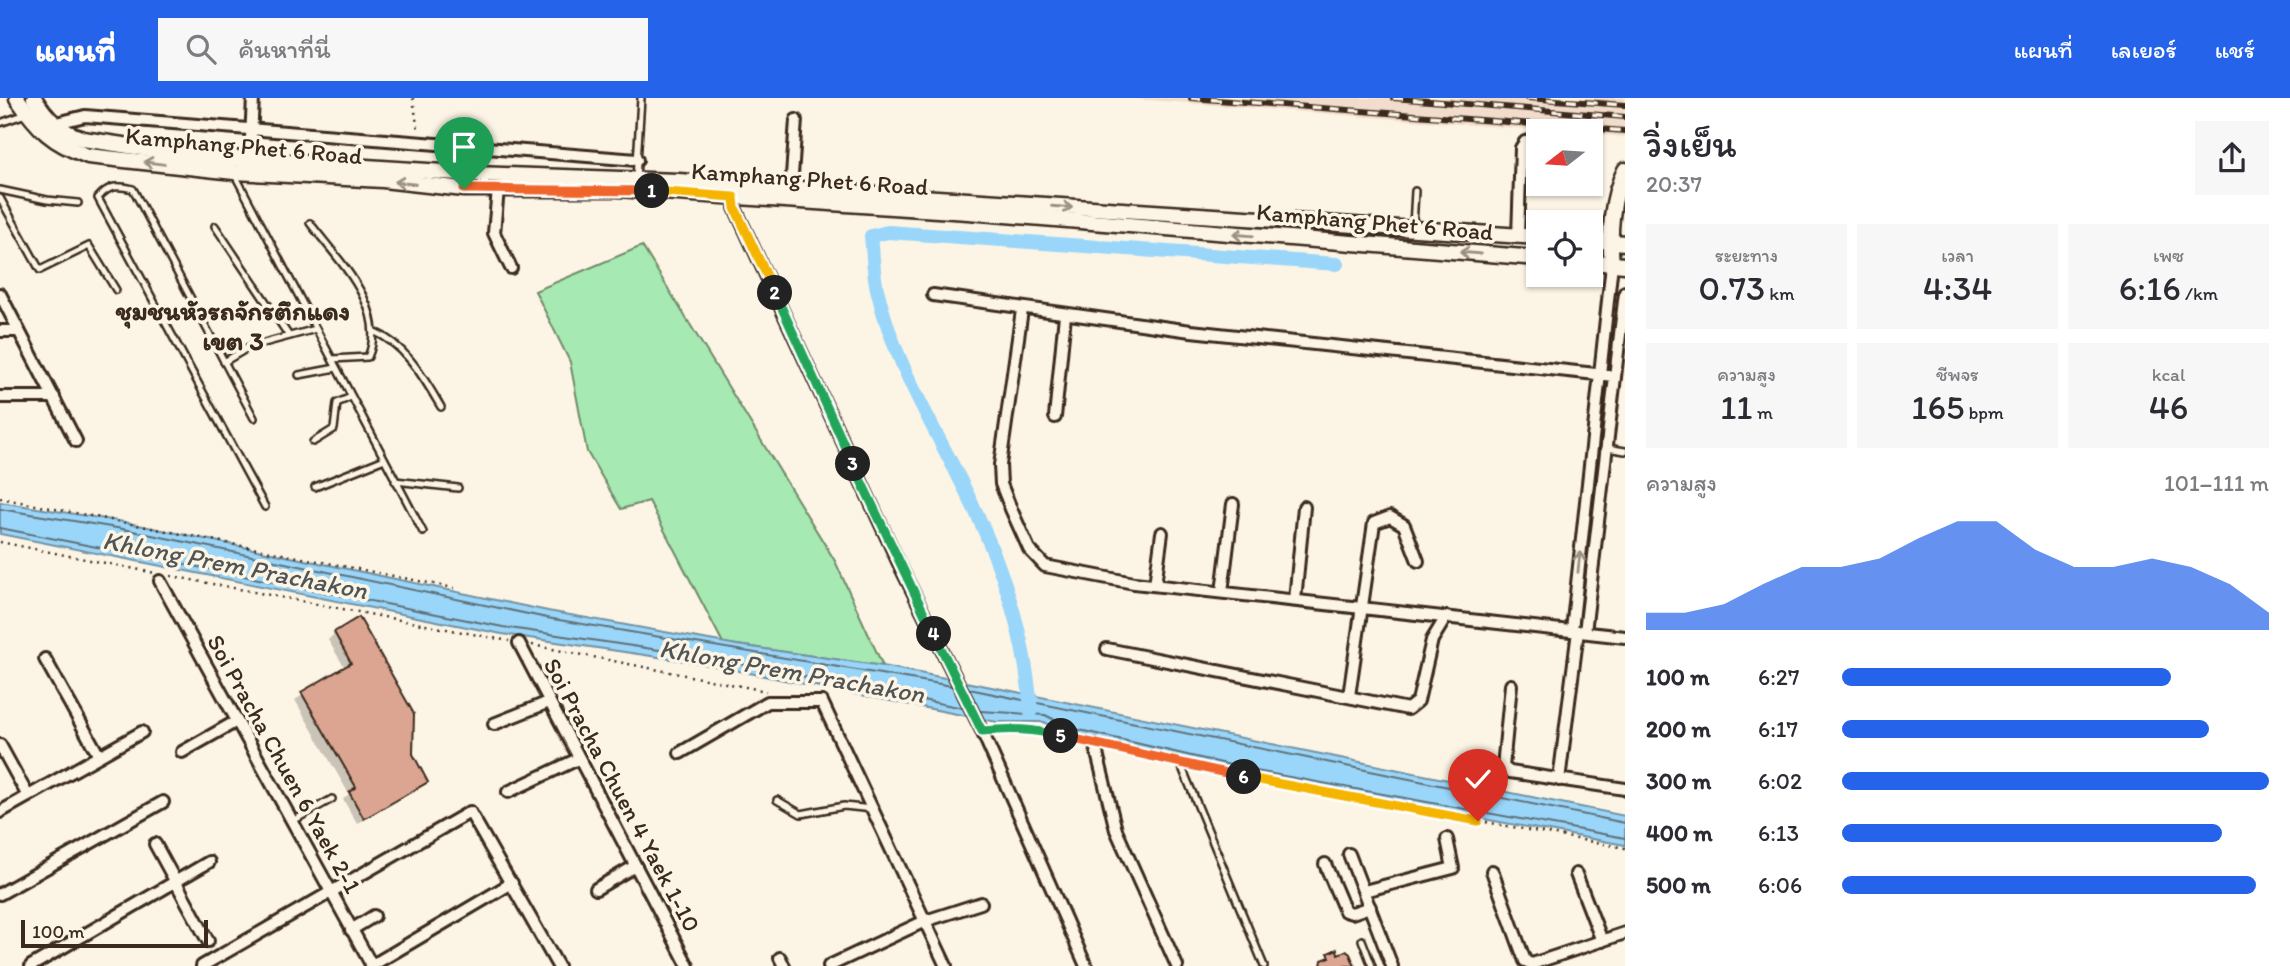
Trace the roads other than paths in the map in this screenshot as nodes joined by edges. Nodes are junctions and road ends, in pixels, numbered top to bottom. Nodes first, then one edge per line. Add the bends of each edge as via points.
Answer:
1 (17, 98) edge
2 (34, 98) edge
3 (253, 98) edge
4 (641, 98) edge
5 (28, 114) junction
6 (796, 120) dead end
7 (0, 123) edge
8 (53, 124) junction
9 (251, 131) junction
10 (1526, 142) edge
11 (500, 151) junction
12 (250, 159) junction
13 (637, 160) junction
14 (1625, 170) edge
15 (234, 172) junction
16 (636, 180) junction
17 (498, 182) junction
18 (791, 189) junction
19 (0, 190) edge
20 (735, 191) junction
21 (1415, 191) dead end
22 (0, 198) edge
23 (78, 203) dead end
24 (310, 223) dead end
25 (215, 226) dead end
26 (1413, 230) junction
27 (1518, 236) junction
28 (1526, 236) edge
29 (1603, 241) edge
30 (1609, 241) junction
31 (1625, 243) edge
32 (1526, 257) edge
33 (1618, 265) edge
34 (511, 268) dead end
35 (116, 290) dead end
36 (1625, 292) edge
37 (933, 295) dead end
38 (0, 296) edge
39 (1022, 310) junction
40 (1065, 315) junction
41 (316, 329) junction
42 (0, 331) edge
43 (19, 331) junction
44 (373, 331) junction
45 (289, 336) junction
46 (332, 359) junction
47 (224, 362) junction
48 (336, 368) junction
49 (1600, 374) junction
50 (299, 375) dead end
51 (1615, 376) junction
52 (0, 397) edge
53 (54, 397) junction
54 (351, 397) junction
55 (441, 407) dead end
56 (1055, 417) dead end
57 (254, 418) dead end
58 (76, 442) dead end
59 (313, 442) dead end
60 (1607, 448) junction
61 (1625, 451) edge
62 (382, 460) junction
63 (395, 481) junction
64 (315, 487) dead end
65 (457, 488) dead end
66 (1233, 504) dead end
67 (265, 507) dead end
68 (1304, 507) dead end
69 (423, 532) dead end
70 (1162, 533) dead end
71 (1418, 561) dead end
72 (161, 577) road end
73 (1155, 585) junction
74 (1222, 592) junction
75 (1295, 600) junction
76 (1362, 608) junction
77 (1446, 617) junction
78 (1578, 631) junction
79 (1625, 637) edge
80 (519, 643) road end
81 (1107, 649) dead end
82 (45, 659) dead end
83 (1511, 685) dead end
84 (1349, 696) junction
85 (549, 702) junction
86 (235, 722) junction
87 (494, 724) dead end
88 (142, 732) dead end
89 (0, 745) edge
90 (1095, 745) road end
91 (182, 752) dead end
92 (680, 753) dead end
93 (99, 756) junction
94 (578, 758) junction
95 (1181, 765) road end
96 (1559, 780) junction
97 (1625, 789) edge
98 (508, 792) dead end
99 (28, 796) junction
100 (332, 799) dead end
101 (778, 800) dead end
102 (163, 802) dead end
103 (872, 809) junction
104 (0, 812) edge
105 (291, 822) junction
106 (1447, 839) dead end
107 (155, 844) dead end
108 (1349, 853) dead end
109 (209, 863) dead end
110 (1325, 864) dead end
111 (635, 866) junction
112 (1492, 871) dead end
113 (1576, 874) dead end
114 (176, 882) junction
115 (512, 883) junction
116 (596, 889) dead end
117 (1364, 891) junction
118 (330, 892) junction
119 (0, 894) edge
120 (981, 903) dead end
121 (1370, 907) junction
122 (374, 916) dead end
123 (925, 921) junction
124 (351, 930) junction
125 (1625, 933) edge
126 (1362, 940) dead end
127 (1602, 941) junction
128 (208, 942) dead end
129 (1532, 964) edge
130 (556, 965) edge
131 (31, 966) edge
132 (202, 966) edge
133 (372, 966) edge
134 (688, 966) edge
135 (829, 966) edge
136 (946, 966) edge
137 (1086, 966) edge
138 (1177, 966) edge
139 (1264, 966) edge
140 (1372, 966) edge
141 (1392, 966) edge

1 - 5 street, Kamphang Phet 6 Road
2 - 8 street, Kamphang Phet 6 Road
3 - 9 street
4 - 13 lane
5 - 7 lane
15 -> 5 street, Kamphang Phet 6 Road via 88,156 65,148 41,131
6 - 18 street
8 - 9 street via 85,116
8 - 12 street, Kamphang Phet 6 Road via 83,139
9 - 11 street
9 - 12 street
10 - 27 street via 1521,148
11 - 13 street
11 - 17 street
12 - 17 street, Kamphang Phet 6 Road
13 - 16 lane
14 - 30 street
17 -> 15 street, Kamphang Phet 6 Road
15 - 41 lane
16 - 17 street, Kamphang Phet 6 Road
16 - 20 street, Kamphang Phet 6 Road
17 - 20 street, Kamphang Phet 6 Road
17 - 34 street via 494,233
18 - 20 street, Kamphang Phet 6 Road
18 -> 26 street, Kamphang Phet 6 Road
19 - 23 lane
32 -> 20 street, Kamphang Phet 6 Road
20 - 137 street via 735,208 982,731
21 - 26 lane
22 - 35 lane via 40,270 89,246
24 - 44 lane via 364,294
25 - 45 lane
26 - 27 street, Kamphang Phet 6 Road
27 - 28 street, Kamphang Phet 6 Road
29 - 30 street
30 - 31 street
30 - 33 street
33 - 49 street
36 - 51 street
37 - 39 street
38 - 43 street
39 - 40 street
39 - 73 street via 1000,465 1001,484 1029,549 1045,566
40 - 49 street
40 - 56 street
41 - 45 lane
41 - 46 lane
42 - 43 street
43 - 53 street
44 - 46 lane via 368,357
44 - 55 lane via 391,339 420,372
45 - 47 lane via 249,347
46 - 48 lane
47 - 57 lane
47 - 67 lane via 133,189 106,188 98,198
48 - 50 lane
48 - 54 lane
49 - 51 street
78 -> 49 street
51 - 60 street
52 - 53 street
53 - 58 street
54 - 59 lane via 337,403 334,429
54 - 62 lane
60 - 61 lane
60 - 78 street
62 - 63 lane
62 - 64 lane
63 - 65 lane
63 - 69 lane
66 - 74 street
68 - 75 street
70 - 73 street
71 - 76 street via 1404,525 1390,517 1374,523
72 - 86 street, Soi Pracha Chuen 6 Yaek 2-1
73 - 74 street
74 - 75 street
75 - 76 street
76 - 77 street
76 - 84 street
77 - 78 street
77 - 84 street via 1432,640 1414,706 1408,709
78 - 79 street
78 - 96 street
80 - 85 street, Soi Pracha Chuen 4 Yaek 1-10
81 - 84 street
82 - 93 street
83 - 96 street via 1503,767
85 - 87 street
85 - 94 street, Soi Pracha Chuen 4 Yaek 1-10
86 - 91 street
86 - 105 street, Soi Pracha Chuen 6 Yaek 2-1
88 - 93 street
89 - 99 street
90 - 138 street via 1116,830
92 - 103 street via 768,702 822,702
93 - 99 street
94 - 98 street
94 - 111 street, Soi Pracha Chuen 4 Yaek 1-10
95 - 139 lane
96 - 97 street
99 - 104 street
100 - 105 lane
101 - 103 lane via 801,814 844,806
102 - 119 street
103 - 123 street
105 - 118 street, Soi Pracha Chuen 6 Yaek 2-1
106 - 117 street via 1453,868
107 - 114 street
108 - 117 street
109 - 114 street
110 - 121 street via 1345,911
111 - 116 street
111 - 134 street, Soi Pracha Chuen 4 Yaek 1-10
112 - 129 street via 1525,961
113 - 127 street
114 - 128 street
114 - 131 street
115 - 118 street via 470,812
115 - 130 street
115 - 133 street
117 - 121 street
118 - 124 street, Soi Pracha Chuen 6 Yaek 2-1
118 - 132 street
120 - 123 street
121 - 141 street
122 - 124 street
123 - 135 street
123 - 136 street
124 - 133 street, Soi Pracha Chuen 6 Yaek 2-1
125 - 127 street
126 - 140 lane
127 - 129 street

